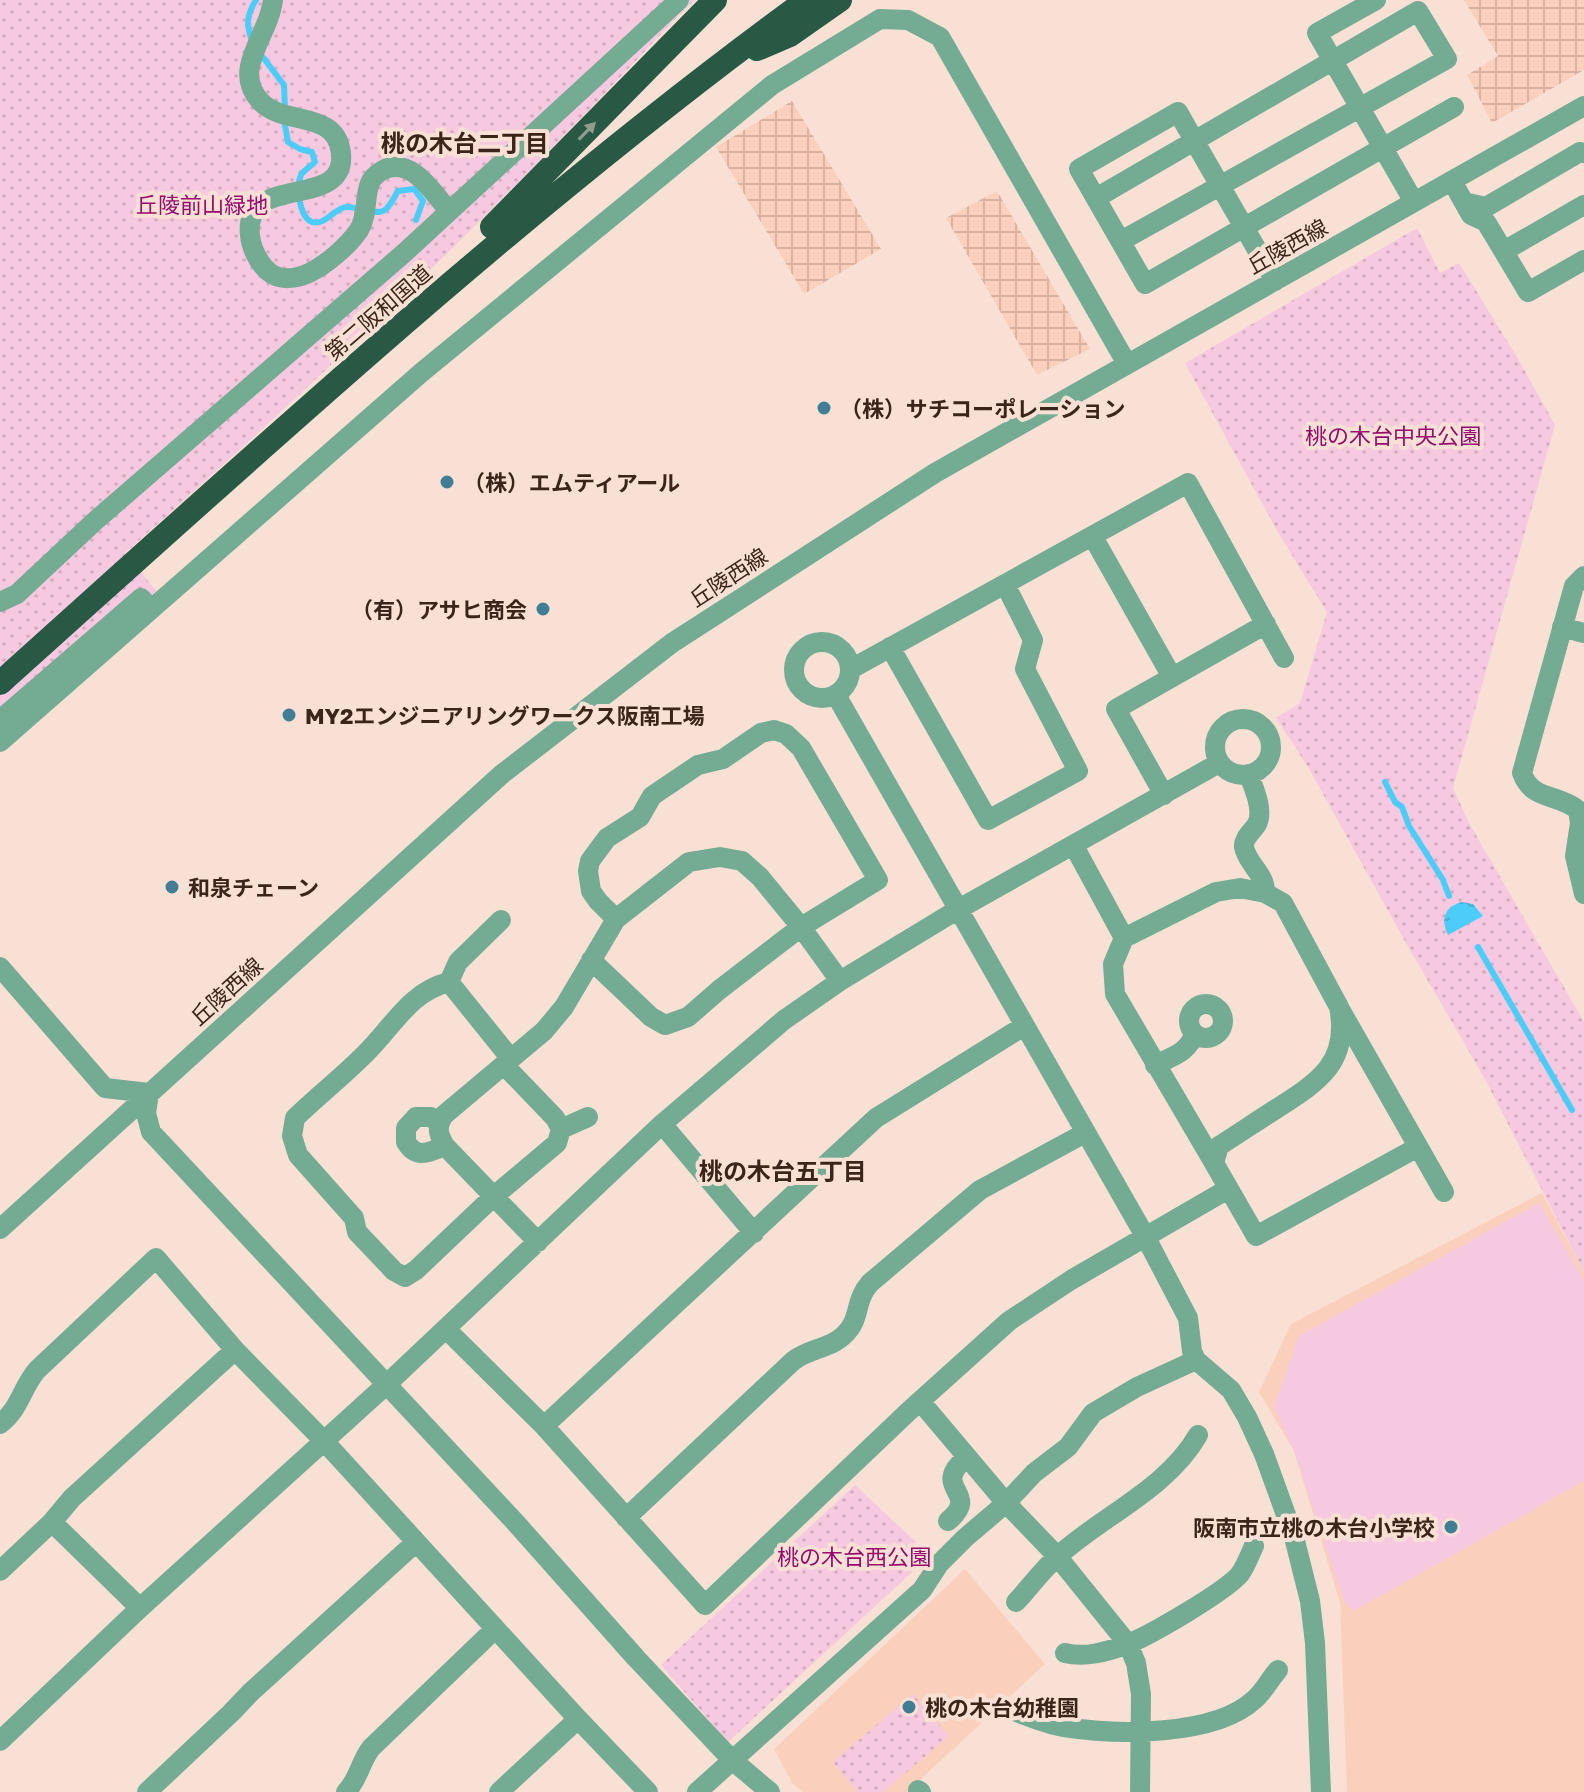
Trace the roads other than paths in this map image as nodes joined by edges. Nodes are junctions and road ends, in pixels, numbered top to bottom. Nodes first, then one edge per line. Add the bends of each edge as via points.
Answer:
1 (273, 0) edge
2 (679, 0) edge
3 (715, 0) edge
4 (807, 0) edge
5 (840, 0) edge
6 (1376, 0) edge
7 (1414, 5) edge
8 (1333, 60) junction
9 (715, 67) junction
10 (1584, 106) edge
11 (1360, 107) junction
12 (1454, 107) dead end
13 (1193, 140) junction
14 (1383, 147) junction
15 (1584, 153) edge
16 (1452, 181) junction
17 (1220, 185) junction
18 (1096, 198) junction
19 (1414, 202) junction
20 (1464, 202) junction
21 (1584, 205) edge
22 (449, 211) junction
23 (1244, 227) junction
24 (1121, 241) junction
25 (1504, 251) junction
26 (1584, 260) edge
27 (1275, 281) junction
28 (1127, 364) junction
29 (271, 440) junction
30 (1093, 537) junction
31 (1584, 576) edge
32 (1005, 584) junction
33 (0, 602) edge
34 (151, 609) junction
35 (1266, 624) junction
36 (1562, 627) junction
37 (1584, 633) edge
38 (890, 647) junction
39 (1284, 658) dead end
40 (851, 669) junction
41 (1172, 677) junction
42 (0, 683) edge
43 (836, 695) junction
44 (0, 720) edge
45 (0, 742) edge
46 (1219, 763) junction
47 (1249, 775) junction
48 (1164, 795) junction
49 (1074, 846) junction
50 (1265, 893) junction
51 (1584, 894) edge
52 (957, 910) junction
53 (616, 919) junction
54 (501, 920) dead end
55 (801, 927) junction
56 (1124, 938) junction
57 (591, 960) junction
58 (0, 967) edge
59 (840, 981) junction
60 (449, 982) junction
61 (1339, 1007) junction
62 (1024, 1026) junction
63 (1194, 1033) dead end
64 (507, 1062) junction
65 (1155, 1065) junction
66 (149, 1093) junction
67 (588, 1117) dead end
68 (439, 1123) junction
69 (662, 1124) junction
70 (561, 1129) junction
71 (1085, 1133) junction
72 (445, 1146) junction
73 (1418, 1147) junction
74 (1214, 1163) junction
75 (1228, 1189) junction
76 (1444, 1192) dead end
77 (493, 1197) junction
78 (0, 1229) edge
79 (754, 1233) junction
80 (1145, 1236) junction
81 (538, 1242) junction
82 (446, 1329) junction
83 (235, 1350) junction
84 (1196, 1360) junction
85 (387, 1384) junction
86 (920, 1401) junction
87 (0, 1424) edge
88 (544, 1426) junction
89 (1198, 1435) dead end
90 (324, 1441) junction
91 (967, 1457) junction
92 (1006, 1503) junction
93 (626, 1518) junction
94 (948, 1521) dead end
95 (52, 1522) junction
96 (415, 1543) junction
97 (1254, 1546) dead end
98 (1057, 1556) junction
99 (0, 1571) edge
100 (1016, 1602) dead end
101 (140, 1608) junction
102 (495, 1629) junction
103 (1128, 1644) junction
104 (1065, 1653) dead end
105 (1278, 1670) dead end
106 (1005, 1708) dead end
107 (578, 1719) junction
108 (1140, 1733) junction
109 (0, 1741) edge
110 (732, 1760) junction
111 (147, 1792) edge
112 (346, 1792) edge
113 (499, 1792) edge
114 (648, 1792) edge
115 (697, 1792) edge
116 (770, 1792) edge
117 (1140, 1792) edge
118 (1321, 1792) edge

1 - 22 street via 248,66 250,85 265,106 333,132 341,160 327,183 274,196 253,213 250,241 272,275 301,277 318,269 359,230 370,183 390,167 420,177
2 - 22 street
29 -> 3 highway via 513,207
4 - 9 highway, 第二阪和国道
5 - 9 highway via 790,35
6 - 8 street via 1317,33
7 - 8 street
7 - 11 street via 1447,59
8 - 11 street
8 - 13 street
9 - 29 highway, 第二阪和国道 via 528,216
10 - 16 street, 丘陵西線
11 - 14 street
11 - 17 street
12 - 14 street
13 - 17 street
13 - 18 street
13 - 18 street via 1178,112 1079,169
14 - 19 street
14 - 23 street
15 - 20 street via 1486,207
16 - 19 street, 丘陵西線
16 - 20 street
17 - 23 street
17 - 24 street
18 - 24 street
19 - 27 street, 丘陵西線
20 - 25 street via 1471,215 1486,222
21 - 25 street
22 - 33 street via 17,594
23 - 24 street via 1145,284
23 - 27 street
25 - 26 street via 1528,292
27 - 28 street, 丘陵西線
28 - 34 street via 940,37 908,20 880,19 760,95 422,372
28 - 66 street, 丘陵西線 via 935,473 672,643 502,774
29 - 42 highway, 第二阪和国道
30 - 32 street
30 - 35 street via 1188,483
30 - 41 street
31 - 36 street via 1574,586
32 - 38 street
32 - 38 street via 1033,640 1025,669 1078,771 988,820
34 - 44 street via 141,598
34 - 45 street
35 - 39 street
35 - 41 street
36 - 37 street
36 - 51 street via 1522,773 1534,792 1578,810 1575,856
38 - 40 street
40 - 43 street
40 - 43 street via 843,650 825,641 805,647 796,658 793,671 799,687 816,698
41 - 48 street via 1116,709
43 - 52 street
46 - 47 street via 1229,772
46 - 47 street via 1215,741 1225,725 1241,718 1259,723 1271,738 1270,757
46 - 48 street
47 - 50 street via 1258,822 1244,847
48 - 49 street
49 - 52 street
49 - 56 street
50 - 56 street via 1240,888 1216,892
50 - 61 street via 1283,903
52 - 59 street
52 - 62 street
53 - 55 street via 689,862 720,857 742,861
53 - 55 street via 591,891 588,871 607,838 640,817 652,796 698,765 723,759 774,730 801,748 878,880
53 - 57 street
54 - 60 street via 458,962
55 - 57 street via 688,1017 665,1025
55 - 59 street
56 - 65 street via 1113,964 1115,994
57 - 64 street via 564,1007
58 - 66 street via 105,1088
59 - 69 street via 784,1020
60 - 64 street
60 - 77 street via 422,993 401,1011 377,1042 295,1118 292,1136 298,1155 354,1218 357,1232 405,1277
61 - 73 street
61 - 74 street via 1336,1056 1318,1082 1219,1146
62 - 71 street
62 - 79 street via 876,1118
63 - 65 street via 1182,1052
64 - 68 street
64 - 70 street
65 - 74 street
66 - 78 street, 丘陵西線
66 - 85 street via 146,1113 151,1132
67 - 70 street
68 - 72 street
68 - 72 street via 416,1117 406,1128 406,1142 423,1154
69 - 79 street
69 - 81 street
70 - 77 street via 557,1143
71 - 80 street
71 - 93 street via 980,1190 870,1283 860,1294 853,1325 844,1336 793,1361
72 - 77 street
73 - 75 street via 1256,1236
73 - 76 street
74 - 75 street
75 - 80 street
77 - 81 street
79 - 88 street
80 - 84 street via 1188,1318
80 - 86 street via 1009,1321
81 - 82 street
82 - 85 street
82 - 88 street
83 - 87 street via 156,1258 37,1370
83 - 90 street
83 - 95 street
84 - 92 street via 1093,1413 1068,1447
84 - 118 street via 1231,1390 1247,1417 1303,1564 1315,1643
85 - 90 street
85 - 110 street
86 - 91 street
86 - 93 street via 705,1605
88 - 93 street
89 - 98 street via 1164,1475
90 - 96 street
90 - 101 street
91 - 92 street
91 - 94 street via 951,1475 961,1504
92 - 98 street
92 - 110 street via 939,1564 922,1590
95 - 99 street
95 - 101 street
96 - 102 street
96 - 111 street
97 - 103 street via 1241,1573 1213,1596
98 - 100 street
98 - 103 street
101 - 109 street
102 - 107 street
102 - 112 street via 371,1748
103 - 104 street via 1093,1654
103 - 108 street via 1141,1694
105 - 108 street via 1254,1700 1229,1715
106 - 108 street via 1061,1727
107 - 113 street
107 - 114 street
108 - 117 street
110 - 115 street
110 - 116 street

